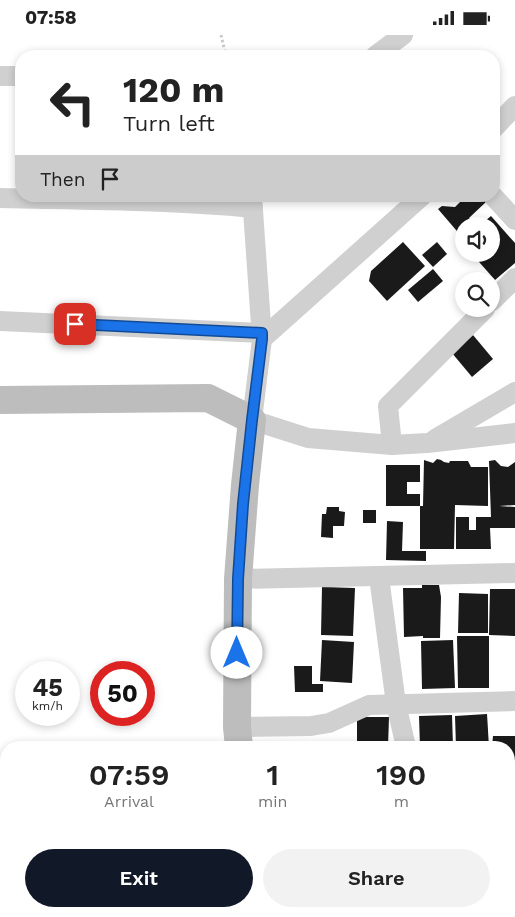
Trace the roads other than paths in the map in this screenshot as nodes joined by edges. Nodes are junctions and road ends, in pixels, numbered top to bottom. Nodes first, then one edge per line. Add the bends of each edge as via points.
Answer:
1 (403, 35) edge
2 (383, 50) edge
3 (0, 76) edge
4 (15, 76) edge
5 (515, 106) edge
6 (500, 122) edge
7 (0, 199) edge
8 (15, 199) edge
9 (130, 202) edge
10 (253, 202) edge
11 (415, 202) edge
12 (498, 202) edge
13 (515, 220) edge
14 (515, 278) edge
15 (500, 293) edge
16 (477, 317) edge
17 (0, 321) edge
18 (262, 336) junction
19 (515, 392) edge
20 (0, 400) edge
21 (252, 420) junction
22 (515, 433) edge
23 (427, 443) junction
24 (392, 445) junction
25 (515, 573) edge
26 (379, 577) junction
27 (238, 579) junction
28 (515, 701) edge
29 (396, 704) junction
30 (238, 737) edge
31 (405, 741) edge

1 - 2 street
3 - 4 street
5 - 6 street
7 - 8 street
9 - 10 street
10 - 18 street
11 - 18 street
12 - 13 street
14 - 15 street
16 - 24 street via 388,406
17 - 18 street
18 - 21 street
19 - 23 street
20 - 21 main road via 208,398
21 - 24 street via 308,438
21 - 27 main road
22 - 23 street
23 - 24 street
25 - 26 street
26 - 27 street
26 - 29 street
27 - 30 main road
28 - 29 street
29 - 30 street via 370,705 329,723
29 - 31 street

